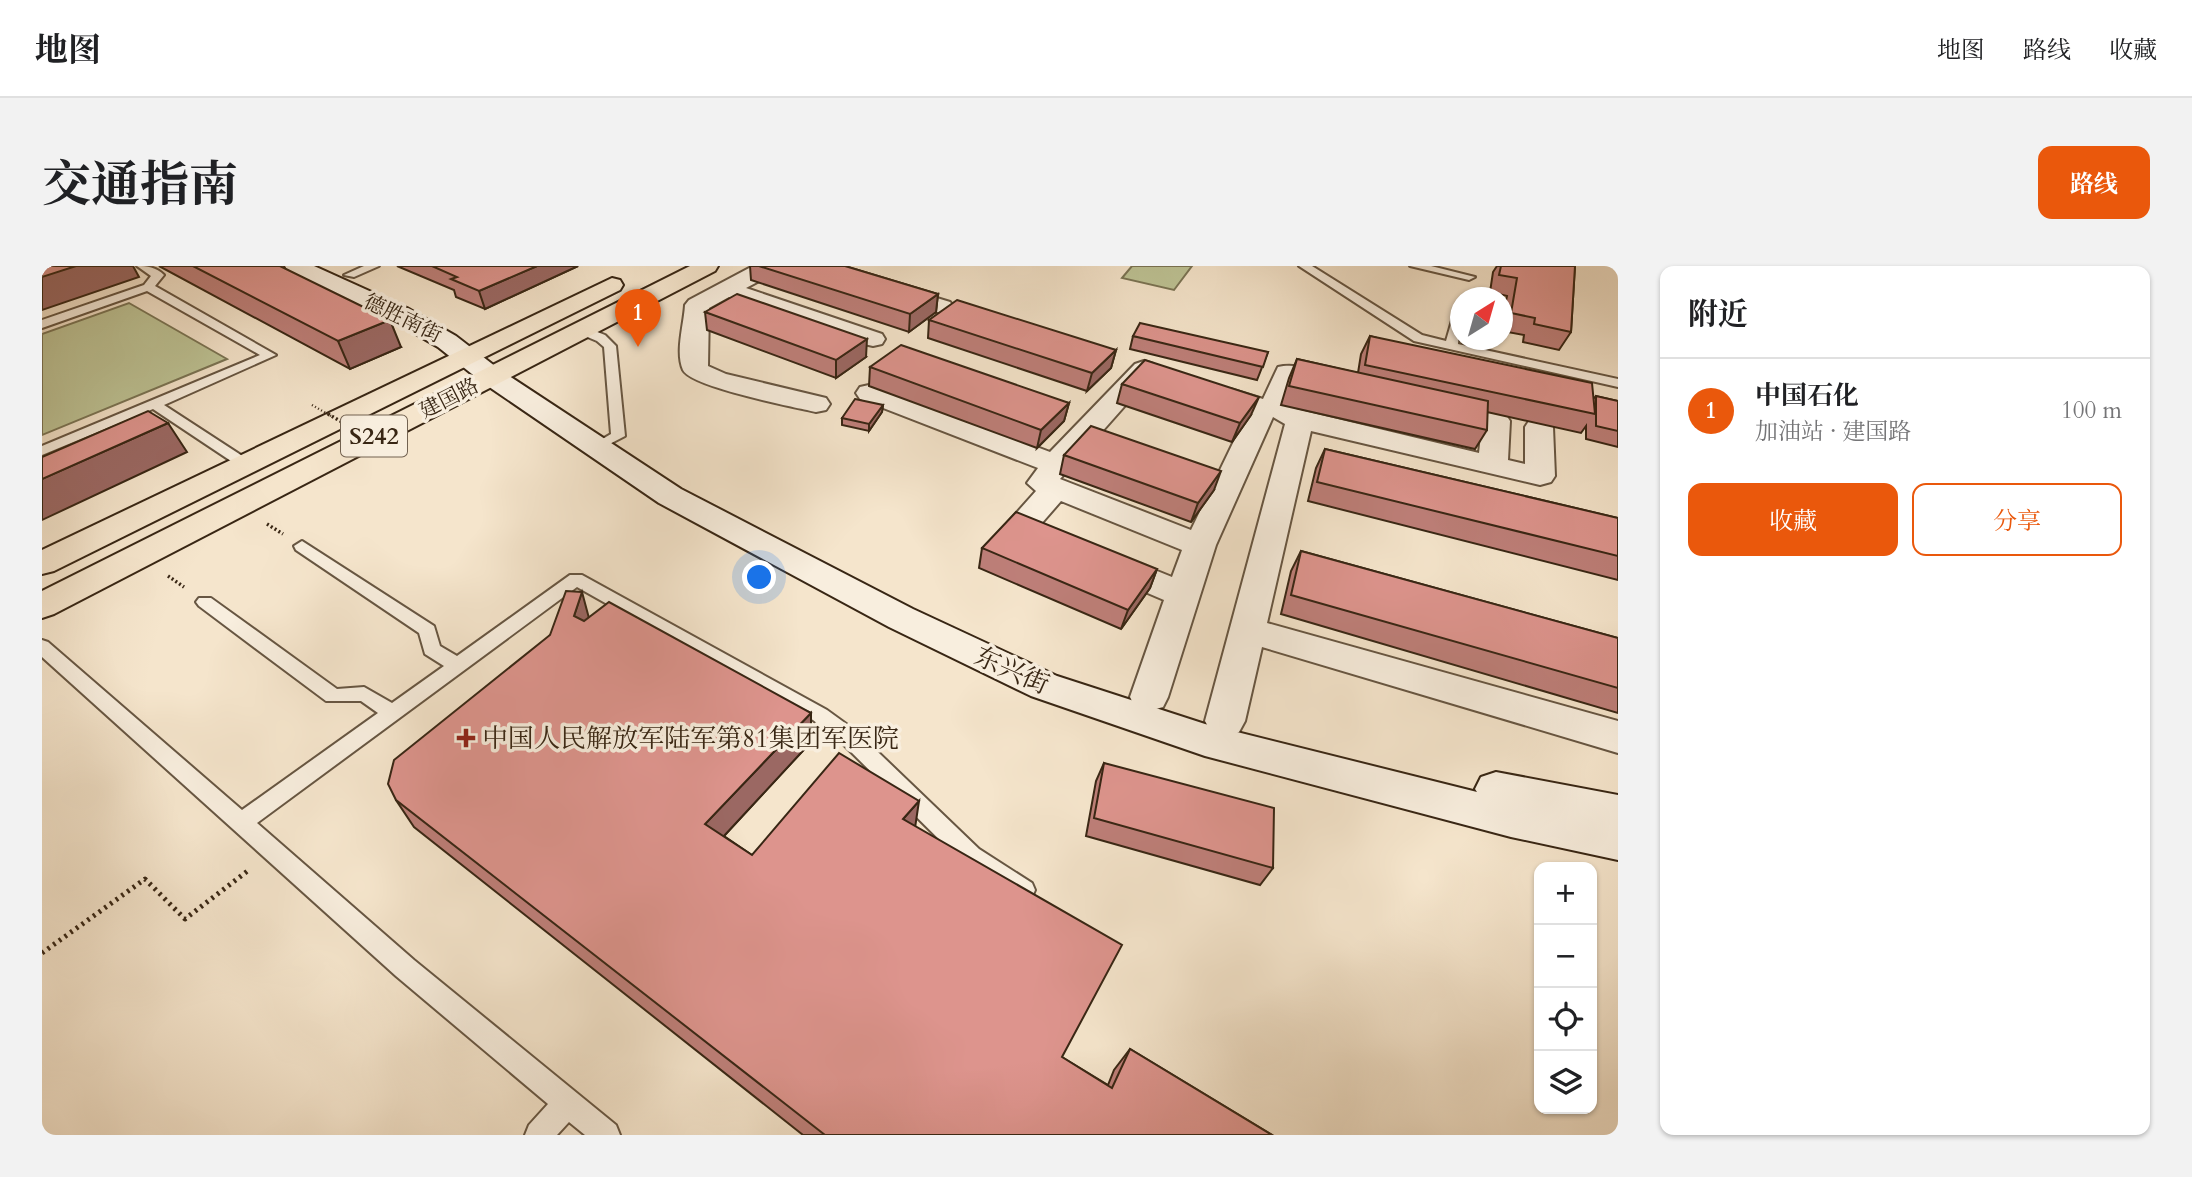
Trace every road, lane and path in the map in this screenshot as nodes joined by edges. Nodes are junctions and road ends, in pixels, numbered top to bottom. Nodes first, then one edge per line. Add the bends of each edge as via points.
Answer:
1 (142, 266) edge
2 (296, 266) edge
3 (374, 266) edge
4 (652, 266) edge
5 (706, 266) edge
6 (770, 266) edge
7 (809, 266) edge
8 (1304, 266) edge
9 (1416, 266) edge
10 (340, 271) edge
11 (1469, 277) edge
12 (148, 287) junction
13 (728, 289) junction
14 (942, 307) edge
15 (42, 324) edge
16 (582, 330) junction
17 (873, 339) dead end
18 (1450, 346) edge
19 (1469, 350) edge
20 (492, 360) junction
21 (1144, 369) edge
22 (1618, 383) edge
23 (1210, 390) edge
24 (1365, 391) edge
25 (869, 393) edge
26 (1405, 400) edge
27 (153, 404) junction
28 (816, 404) dead end
29 (312, 405) dead end
30 (1300, 420) junction
31 (1539, 427) edge
32 (607, 442) junction
33 (390, 449) dead end
34 (42, 451) edge
35 (245, 464) junction
36 (1493, 465) junction
37 (1056, 476) junction
38 (1200, 545) junction
39 (302, 546) dead end
40 (140, 556) junction
41 (42, 563) edge
42 (1183, 594) junction
43 (205, 602) joint
44 (42, 606) edge
45 (1248, 630) junction
46 (42, 647) edge
47 (457, 665) junction
48 (1149, 697) junction
49 (392, 713) junction
50 (1225, 721) junction
51 (1618, 737) edge
52 (1618, 813) edge
53 (241, 823) junction
54 (1618, 841) edge
55 (273, 851) junction
56 (1041, 900) edge
57 (42, 953) edge
58 (567, 1103) junction
59 (538, 1135) edge
60 (606, 1135) edge

1 - 12 lane via 158,275
2 - 20 street, 德胜南街
3 - 10 lane
4 - 20 main road, 建国路 / S242
5 - 16 main road, 建国路 / S242
6 - 13 street
7 - 14 street
8 - 18 lane via 1418,338
9 - 11 lane
10 - 20 street, 德胜南街
12 - 15 lane
12 - 27 lane via 270,355
13 - 17 street
13 - 28 street via 697,305 696,370 739,386
16 - 20 main road, 建国路 / S242
16 - 32 lane via 610,346
19 - 22 lane
20 - 32 street, 东兴街
20 - 35 main road, 建国路 / S242
20 - 40 main road, 建国路 / S242
21 - 37 street via 1087,430
23 - 38 street via 1263,408 1212,481
24 - 30 street via 1287,373 1275,404
25 - 37 street
26 - 36 street via 1496,421
27 - 34 lane
27 - 35 lane
29 - 33 path, bridge
30 - 36 street
30 - 45 street via 1304,459 1278,558
31 - 36 street via 1540,476
32 - 48 street, 东兴街 via 1068,670
32 - 54 street, 东兴街 via 682,503 901,618 1044,686 1205,740 1511,819
35 - 41 main road, 建国路 / S242
37 - 38 street
37 - 42 street via 1020,527
38 - 42 street
39 - 47 lane via 428,630 431,649
40 - 43 path
40 - 44 main road, 建国路 / S242
42 - 48 street
43 - 49 lane via 333,695 364,694
45 - 50 street
45 - 51 street
46 - 53 lane
47 - 49 lane
47 - 56 lane via 576,579 820,715 849,737 971,856
48 - 50 street, 东兴街
49 - 53 lane
50 - 52 street, 东兴街 via 1503,791
53 - 55 lane
55 - 57 path via 185,919 145,879
55 - 58 lane
58 - 59 lane
58 - 60 lane

